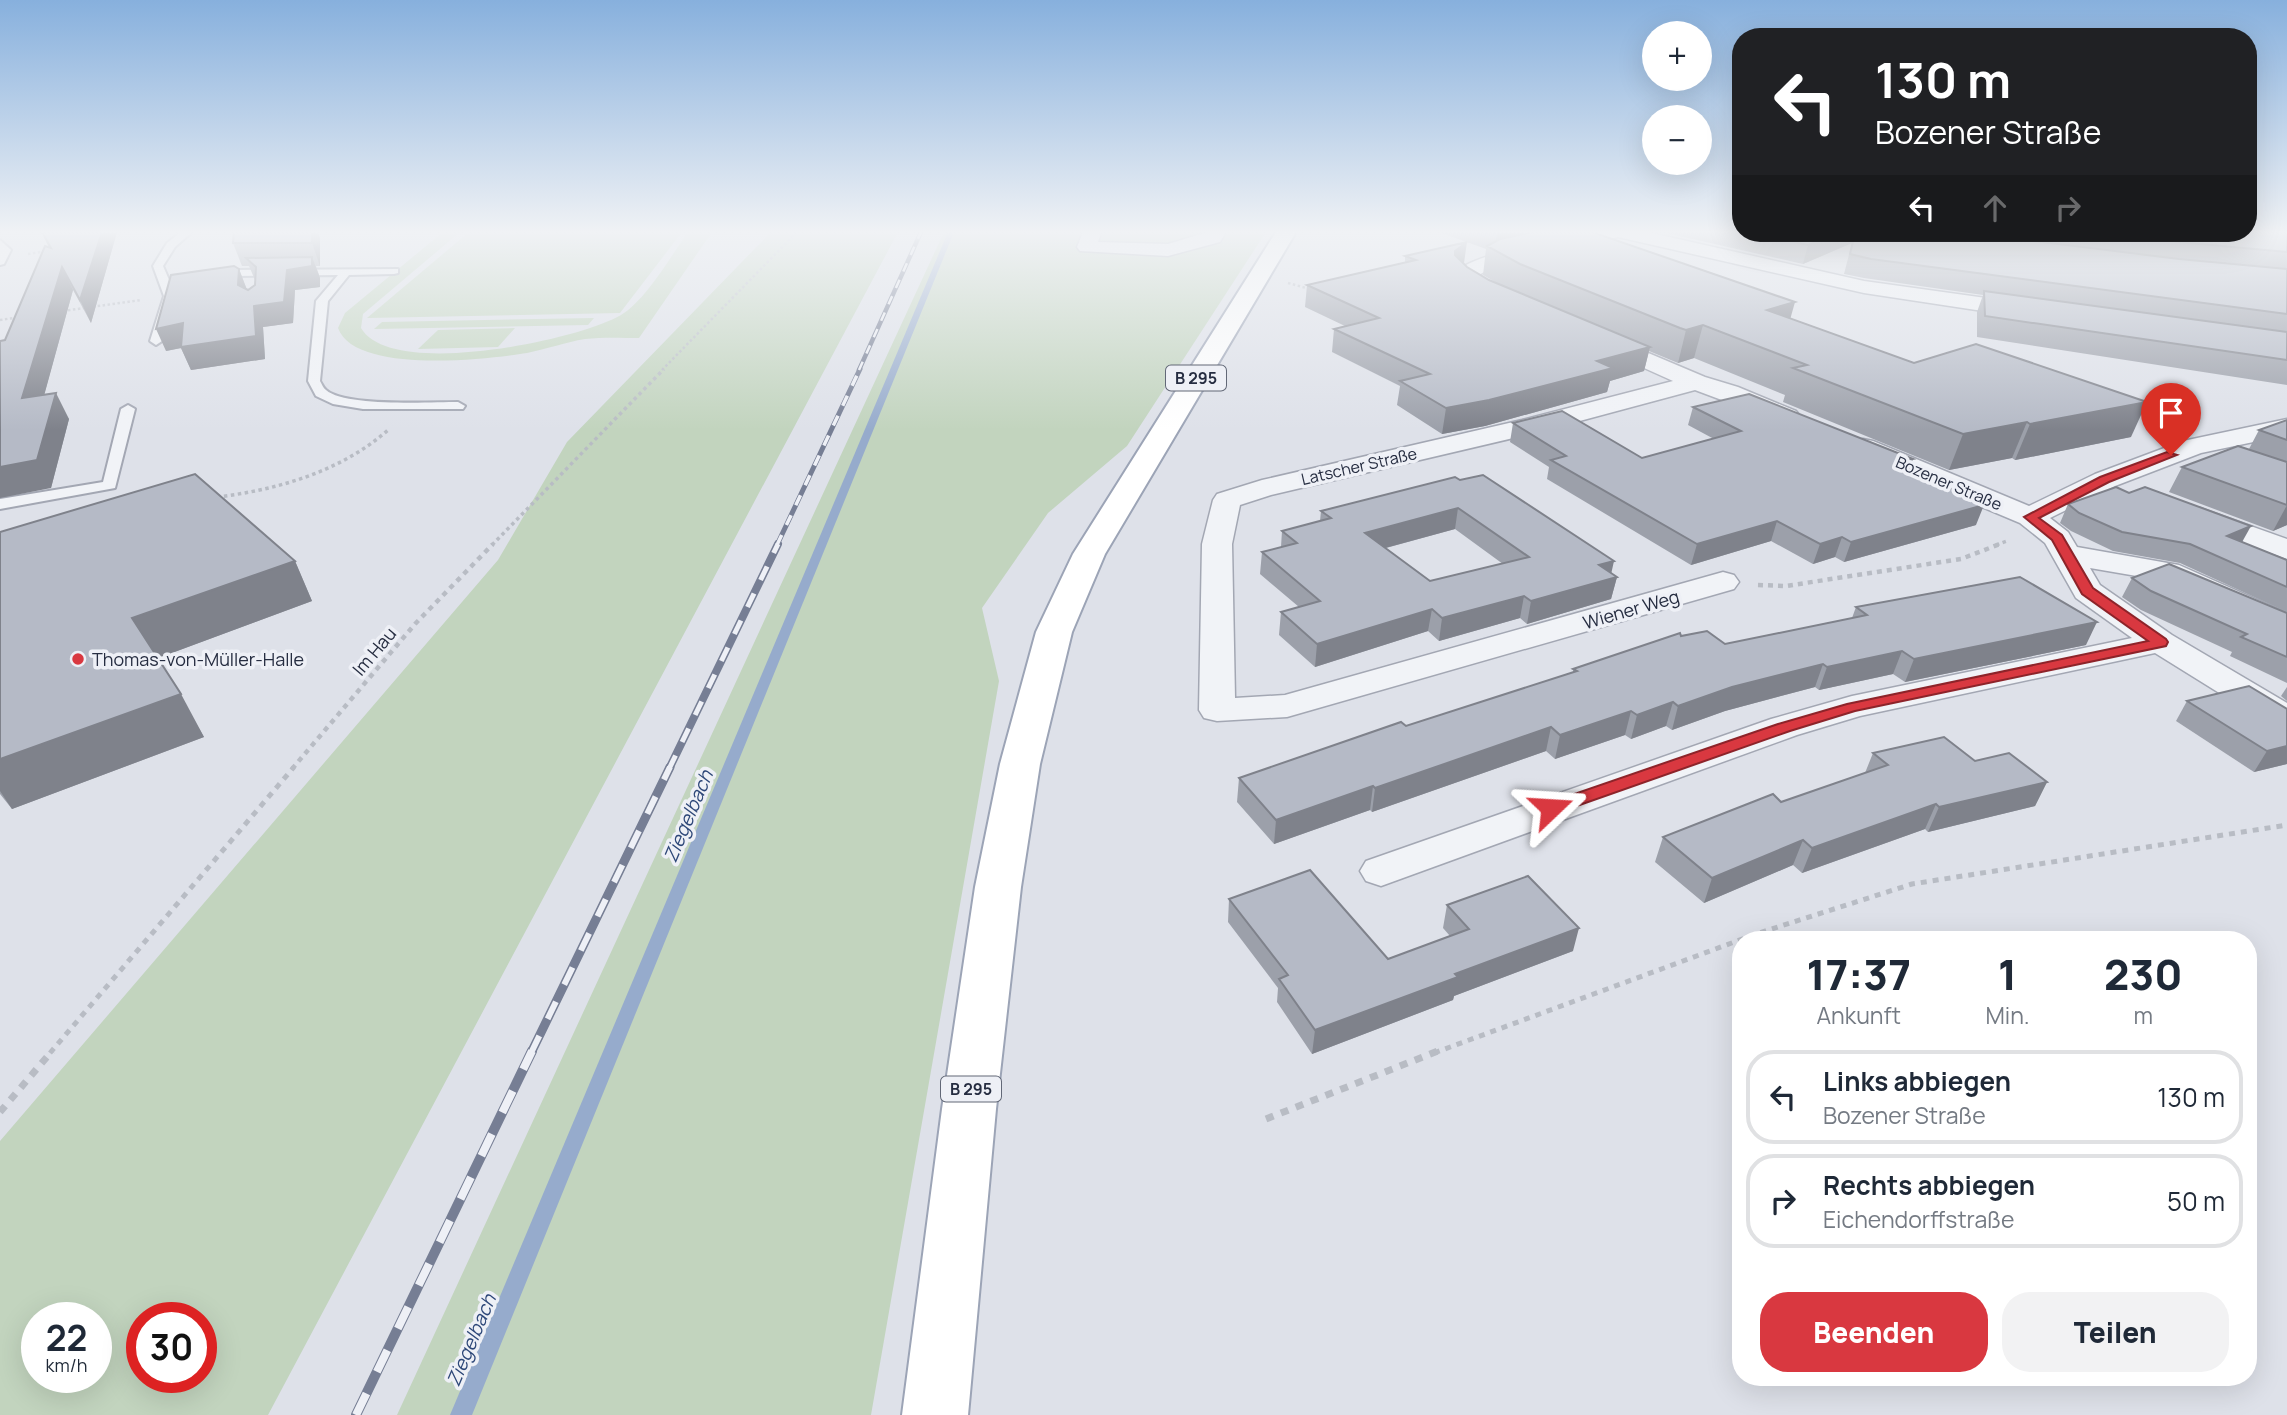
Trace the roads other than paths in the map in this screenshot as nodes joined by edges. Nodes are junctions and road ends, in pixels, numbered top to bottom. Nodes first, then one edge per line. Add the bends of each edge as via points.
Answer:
1 (169, 298) edge
2 (324, 298) edge
3 (1246, 298) edge
4 (1504, 298) edge
5 (1942, 298) edge
6 (1517, 304) edge
7 (2054, 314) edge
8 (1573, 328) edge
9 (156, 341) edge
10 (1696, 382) junction
11 (458, 407) dead end
12 (128, 409) dead end
13 (1805, 423) edge
14 (2287, 427) edge
15 (1842, 439) edge
16 (2193, 447) junction
17 (2240, 464) edge
18 (2105, 480) junction
19 (0, 504) edge
20 (2038, 522) junction
21 (2287, 550) edge
22 (2065, 554) junction
23 (1723, 582) road end
24 (2287, 625) edge
25 (2161, 642) junction
26 (1217, 710) joint
27 (2287, 719) edge
28 (1381, 871) dead end
29 (935, 1415) edge

1 - 9 lane
2 - 11 lane via 314,381 321,393 363,405
3 - 29 main road, B 295 via 1089,554 1054,632 1020,764 998,887
4 - 6 street
5 - 7 street
8 - 10 street
10 - 13 street
10 - 26 street, Latscher Straße via 1227,500 1217,544
12 - 19 lane via 110,485
14 - 16 street
15 - 20 street, Bozener Straße
16 - 17 street
16 - 18 street
18 - 20 street
18 - 21 street
20 - 22 street via 2057,538
22 - 24 street via 2168,572
22 - 25 street via 2087,591
23 - 26 street, Wiener Weg via 1287,706
25 - 27 street
25 - 28 street via 1852,707 1624,782

